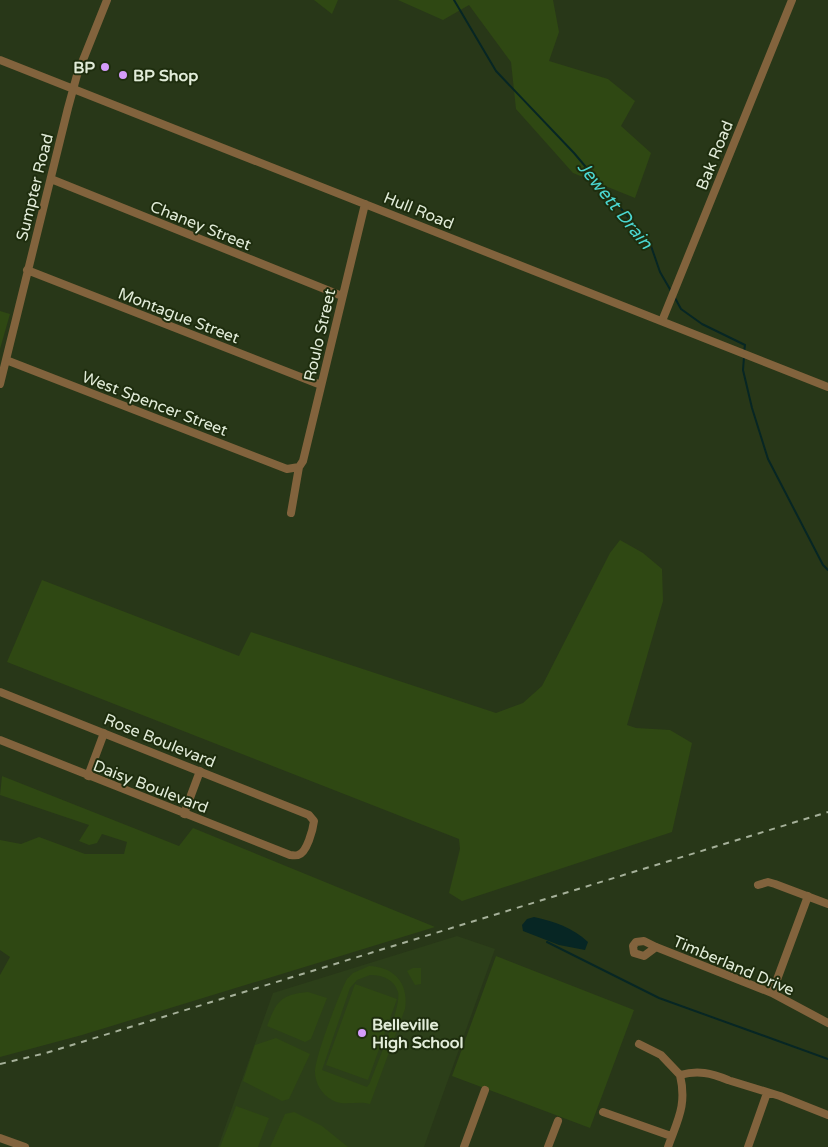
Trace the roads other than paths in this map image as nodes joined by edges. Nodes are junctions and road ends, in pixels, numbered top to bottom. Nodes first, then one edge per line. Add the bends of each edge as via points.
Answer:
1 (107, 0) edge
2 (792, 0) edge
3 (0, 60) edge
4 (74, 88) junction
5 (51, 179) junction
6 (365, 204) junction
7 (28, 270) junction
8 (342, 296) junction
9 (662, 321) junction
10 (6, 360) junction
11 (1, 378) edge
12 (321, 385) junction
13 (828, 388) edge
14 (297, 468) junction
15 (290, 513) dead end
16 (0, 692) edge
17 (104, 733) junction
18 (0, 740) edge
19 (200, 771) junction
20 (88, 776) junction
21 (184, 814) junction
22 (292, 855) joint
23 (758, 885) dead end
24 (808, 896) junction
25 (828, 904) edge
26 (656, 947) dead end
27 (772, 993) junction
28 (828, 1023) edge
29 (639, 1044) dead end
30 (680, 1075) junction
31 (485, 1090) dead end
32 (767, 1093) junction
33 (603, 1112) dead end
34 (828, 1115) edge
35 (558, 1121) dead end
36 (672, 1136) junction
37 (0, 1138) edge
38 (25, 1147) edge
39 (464, 1147) edge
40 (548, 1147) edge
41 (668, 1147) edge
42 (748, 1147) edge

1 - 4 street, Sumpter Road
2 - 9 street, Bak Road
3 - 4 street, Hull Road
4 - 5 street, Sumpter Road
4 - 6 street, Hull Road
5 - 7 street, Sumpter Road
5 - 8 street, Chaney Street
6 - 8 street, Roulo Street
6 - 9 street, Hull Road
7 - 10 street, Sumpter Road
7 - 12 street, Montague Street
8 - 12 street, Roulo Street
9 - 13 street, Hull Road
10 - 11 street, Sumpter Road
10 - 14 street, West Spencer Street via 287,469
12 - 14 street, Roulo Street via 303,461
14 - 15 street, Roulo Street
16 - 17 street, Rose Boulevard
17 - 19 street, Rose Boulevard
17 - 20 street
18 - 20 street, Daisy Boulevard
19 - 21 street
19 - 22 street, Rose Boulevard via 309,815 314,821 306,846 302,854
20 - 21 street, Daisy Boulevard
21 - 22 street, Daisy Boulevard
23 - 24 street via 768,882
24 - 25 street
24 - 27 street
26 - 27 street, Timberland Drive
27 - 28 street, Timberland Drive
29 - 30 street via 661,1055
30 - 32 street via 706,1073
30 - 36 street via 684,1093
31 - 39 street
32 - 34 street
32 - 42 street
33 - 36 street
35 - 40 street
36 - 41 street
37 - 38 street

